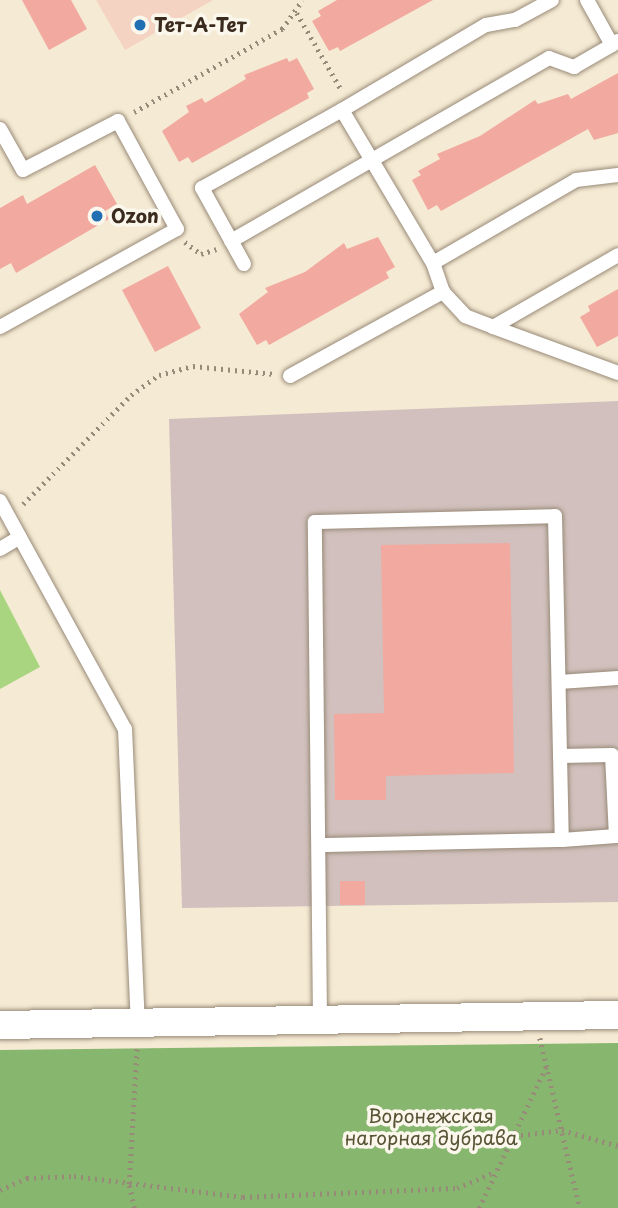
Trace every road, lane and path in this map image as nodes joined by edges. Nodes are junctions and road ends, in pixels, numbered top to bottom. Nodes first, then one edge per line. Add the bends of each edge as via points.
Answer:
1 (302, 0) edge
2 (552, 0) edge
3 (587, 0) edge
4 (297, 13) junction
5 (615, 43) edge
6 (346, 107) junction
7 (118, 121) junction
8 (0, 129) edge
9 (371, 159) junction
10 (618, 176) edge
11 (177, 229) junction
12 (231, 240) junction
13 (618, 255) edge
14 (433, 263) junction
15 (244, 264) dead end
16 (443, 292) junction
17 (0, 327) edge
18 (493, 327) junction
19 (618, 373) edge
20 (290, 376) joint
21 (0, 501) edge
22 (9, 517) junction
23 (20, 537) junction
24 (0, 548) edge
25 (618, 678) edge
26 (559, 682) junction
27 (560, 756) junction
28 (562, 839) junction
29 (321, 845) junction
30 (618, 1015) edge
31 (536, 1018) junction
32 (320, 1020) junction
33 (138, 1021) junction
34 (0, 1025) edge
35 (547, 1065) junction
36 (562, 1130) junction
37 (513, 1136) junction
38 (618, 1146) edge
39 (493, 1172) junction
40 (129, 1184) junction
41 (0, 1190) edge
42 (134, 1208) edge
43 (479, 1208) edge
44 (580, 1208) edge

1 - 4 path
2 - 6 lane via 515,20 486,25
3 - 5 lane
4 - 6 path
4 - 7 path via 265,40
5 - 9 lane via 573,67 549,58
6 - 9 lane
6 - 12 lane via 202,188
7 - 8 lane via 23,170
7 - 11 lane
9 - 12 lane
9 - 14 lane
10 - 14 lane via 576,180
11 - 12 path via 187,246 201,254
11 - 17 lane
12 - 15 lane
13 - 18 lane
14 - 16 lane
16 - 18 lane via 465,316
16 - 20 lane
18 - 19 lane
20 - 22 path via 193,366 159,376 131,395
21 - 22 lane
22 - 23 lane
23 - 24 lane
23 - 33 lane via 125,729
25 - 26 lane
26 - 27 lane
26 - 29 lane via 555,516 315,522
27 - 28 lane
27 - 28 lane via 612,755 616,836
28 - 29 lane
29 - 32 lane
30 - 31 street
31 - 32 street
31 - 35 path
32 - 33 street
33 - 34 street
33 - 40 path
35 - 36 path
35 - 37 path
36 - 37 path
36 - 38 path
36 - 44 path
37 - 39 path
39 - 40 path via 457,1188 243,1197
39 - 43 path
40 - 41 path via 39,1178
40 - 42 path

